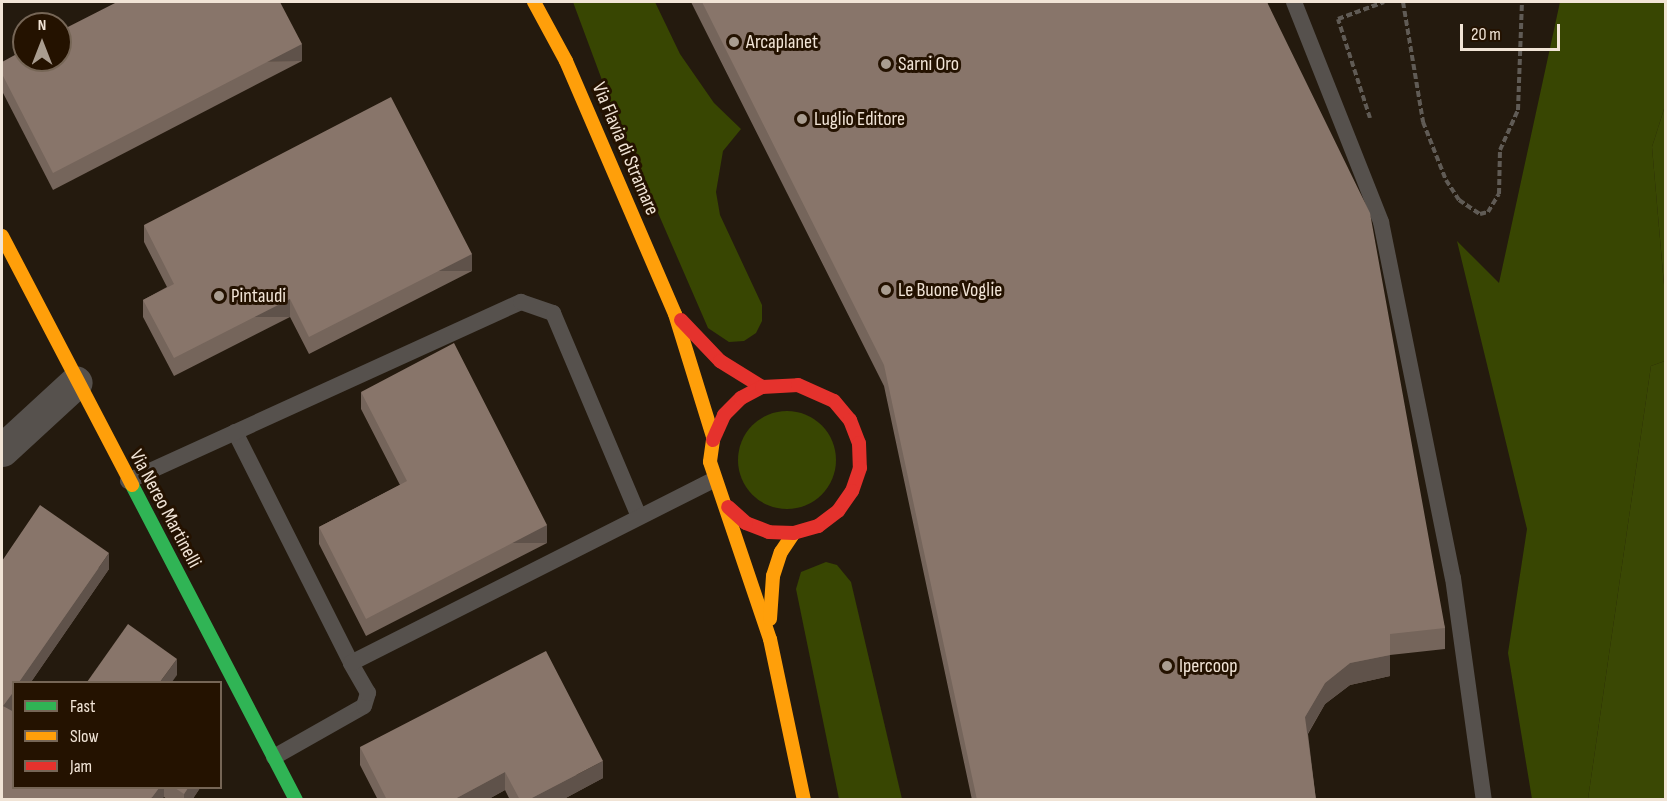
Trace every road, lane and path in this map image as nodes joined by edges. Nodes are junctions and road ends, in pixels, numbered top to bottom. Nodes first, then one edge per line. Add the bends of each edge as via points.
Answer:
1 (534, 2) edge
2 (1294, 2) edge
3 (1384, 2) edge
4 (1403, 2) edge
5 (1522, 2) edge
6 (1370, 120) dead end
7 (2, 236) edge
8 (675, 314) junction
9 (76, 382) junction
10 (762, 387) junction
11 (235, 432) junction
12 (713, 437) junction
13 (2, 450) edge
14 (714, 480) junction
15 (128, 481) junction
16 (728, 507) junction
17 (639, 518) junction
18 (794, 532) junction
19 (770, 639) junction
20 (351, 663) junction
21 (274, 757) junction
22 (296, 800) edge
23 (804, 800) edge
24 (1484, 800) edge

1 - 8 main road, Via Flavia di Stramare via 566,61
2 - 24 lane via 1381,222 1453,578
3 - 6 path via 1338,19
4 - 5 path via 1423,122 1446,180 1459,200 1480,214 1488,212 1499,194 1500,150 1518,110
7 - 9 main road, Via Nereo Martinelli
8 - 10 main road, Via Flavia di Stramare via 720,361
8 - 12 main road, Via Flavia di Stramare
9 - 13 street
9 - 15 main road, Via Nereo Martinelli
10 - 12 main road, Via Flavia di Stramare via 741,398 724,415
10 - 18 main road, Via Flavia di Stramare via 798,385 817,390 834,401 850,420 859,443 857,476 838,511 818,526
11 - 15 lane
11 - 17 lane via 521,302 553,313
11 - 20 lane
12 - 14 main road, Via Flavia di Stramare via 710,462
14 - 16 main road, Via Flavia di Stramare
14 - 17 lane
15 - 21 main road, Via Nereo Martinelli
16 - 18 main road, Via Flavia di Stramare via 746,522 770,532
16 - 19 main road, Via Flavia di Stramare
17 - 20 lane
18 - 19 main road, Via Flavia di Stramare via 781,552 773,576
19 - 23 main road, Via Flavia di Stramare
20 - 21 lane via 368,693 364,706
21 - 22 main road, Via Nereo Martinelli

